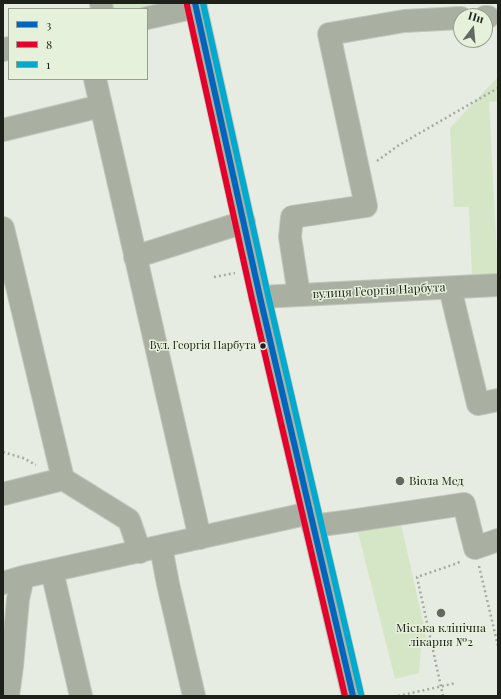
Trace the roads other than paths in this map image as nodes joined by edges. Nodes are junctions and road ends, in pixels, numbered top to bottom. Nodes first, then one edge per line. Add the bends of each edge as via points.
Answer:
1 (195, 5) edge
2 (148, 18) edge
3 (453, 18) edge
4 (95, 80) edge
5 (101, 106) junction
6 (3, 130) edge
7 (244, 222) junction
8 (3, 228) edge
9 (135, 257) junction
10 (498, 285) edge
11 (450, 288) junction
12 (299, 295) junction
13 (260, 297) junction
14 (498, 400) edge
15 (63, 479) junction
16 (3, 494) edge
17 (312, 519) junction
18 (200, 538) junction
19 (498, 540) edge
20 (161, 547) junction
21 (140, 552) junction
22 (52, 571) junction
23 (13, 580) edge
24 (8, 667) edge
25 (8, 696) edge
26 (81, 696) edge
27 (194, 696) edge
28 (353, 696) edge

1 - 2 street
1 - 7 main road
3 - 12 street via 404,21 329,34 366,206 292,217 290,237
4 - 5 street
5 - 6 street
5 - 9 street
7 - 9 street
7 - 13 main road
8 - 15 street
9 - 18 street
10 - 11 street, вулиця Георгія Нарбута
11 - 12 street, вулиця Георгія Нарбута
11 - 14 street via 478,404
12 - 13 street, вулиця Георгія Нарбута
13 - 17 main road
15 - 16 street
15 - 21 street via 129,520
17 - 18 street
17 - 19 street via 351,521 464,504 475,548
17 - 28 main road
18 - 20 street
20 - 21 street
20 - 27 street
21 - 22 street
22 - 23 street
22 - 26 street
23 - 24 street via 18,599
24 - 25 street

